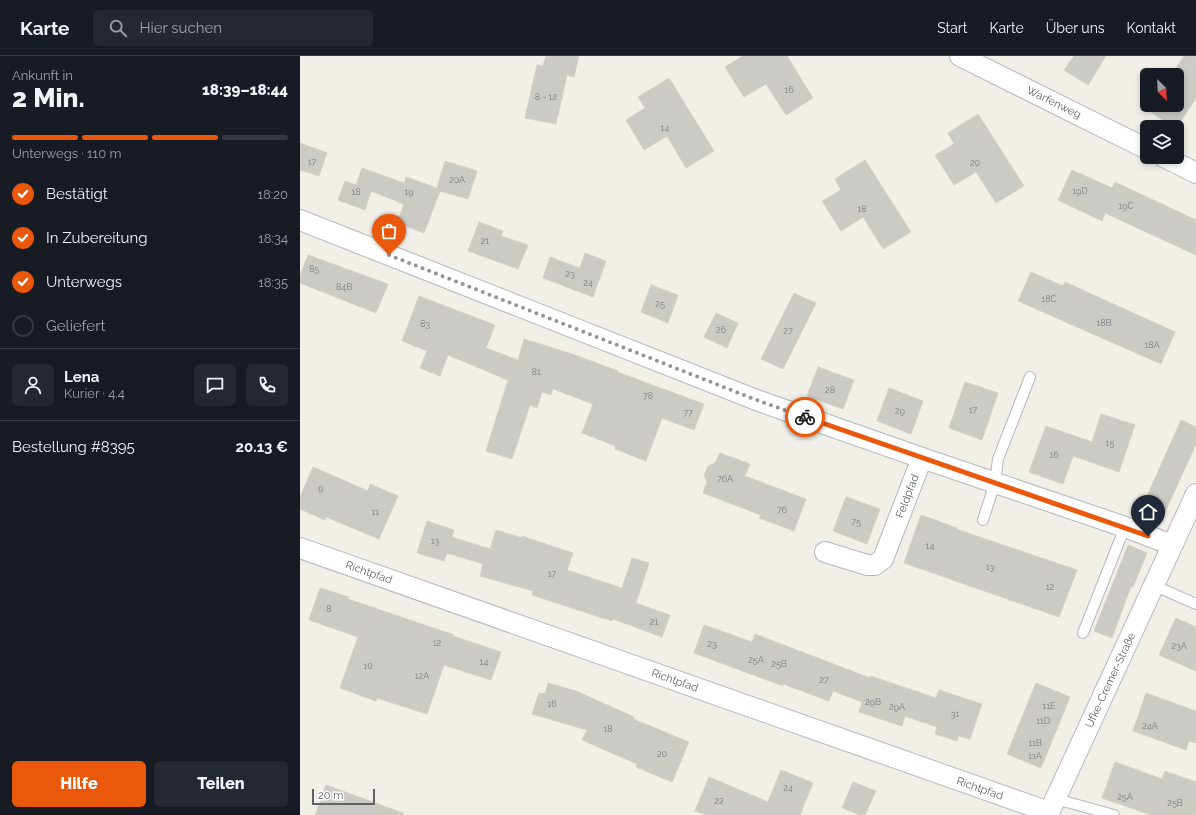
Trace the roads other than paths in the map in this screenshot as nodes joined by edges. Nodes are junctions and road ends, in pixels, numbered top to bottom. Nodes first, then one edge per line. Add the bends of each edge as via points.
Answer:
1 (960, 56) edge
2 (1140, 146) edge
3 (1178, 164) edge
4 (1196, 173) edge
5 (300, 220) edge
6 (1030, 377) dead end
7 (922, 458) junction
8 (995, 484) junction
9 (1196, 494) edge
10 (983, 520) dead end
11 (1125, 527) junction
12 (1172, 545) junction
13 (300, 548) edge
14 (825, 552) dead end
15 (1153, 585) junction
16 (1196, 604) edge
17 (1083, 633) dead end
18 (1051, 809) edge
19 (1114, 815) edge

1 - 2 street, Warfenweg
3 - 4 street
5 - 7 street via 759,401
6 - 8 lane via 998,459
7 - 8 street
7 - 14 street, Feldpfad via 883,559 876,566 867,566
8 - 10 lane
8 - 11 street
9 - 12 street, Ufke-Cremer-Straße
11 - 12 street
11 - 17 lane
12 - 15 street, Ufke-Cremer-Straße
13 - 18 street, Richtpfad
15 - 16 lane
15 - 18 street, Ufke-Cremer-Straße
18 - 19 lane

